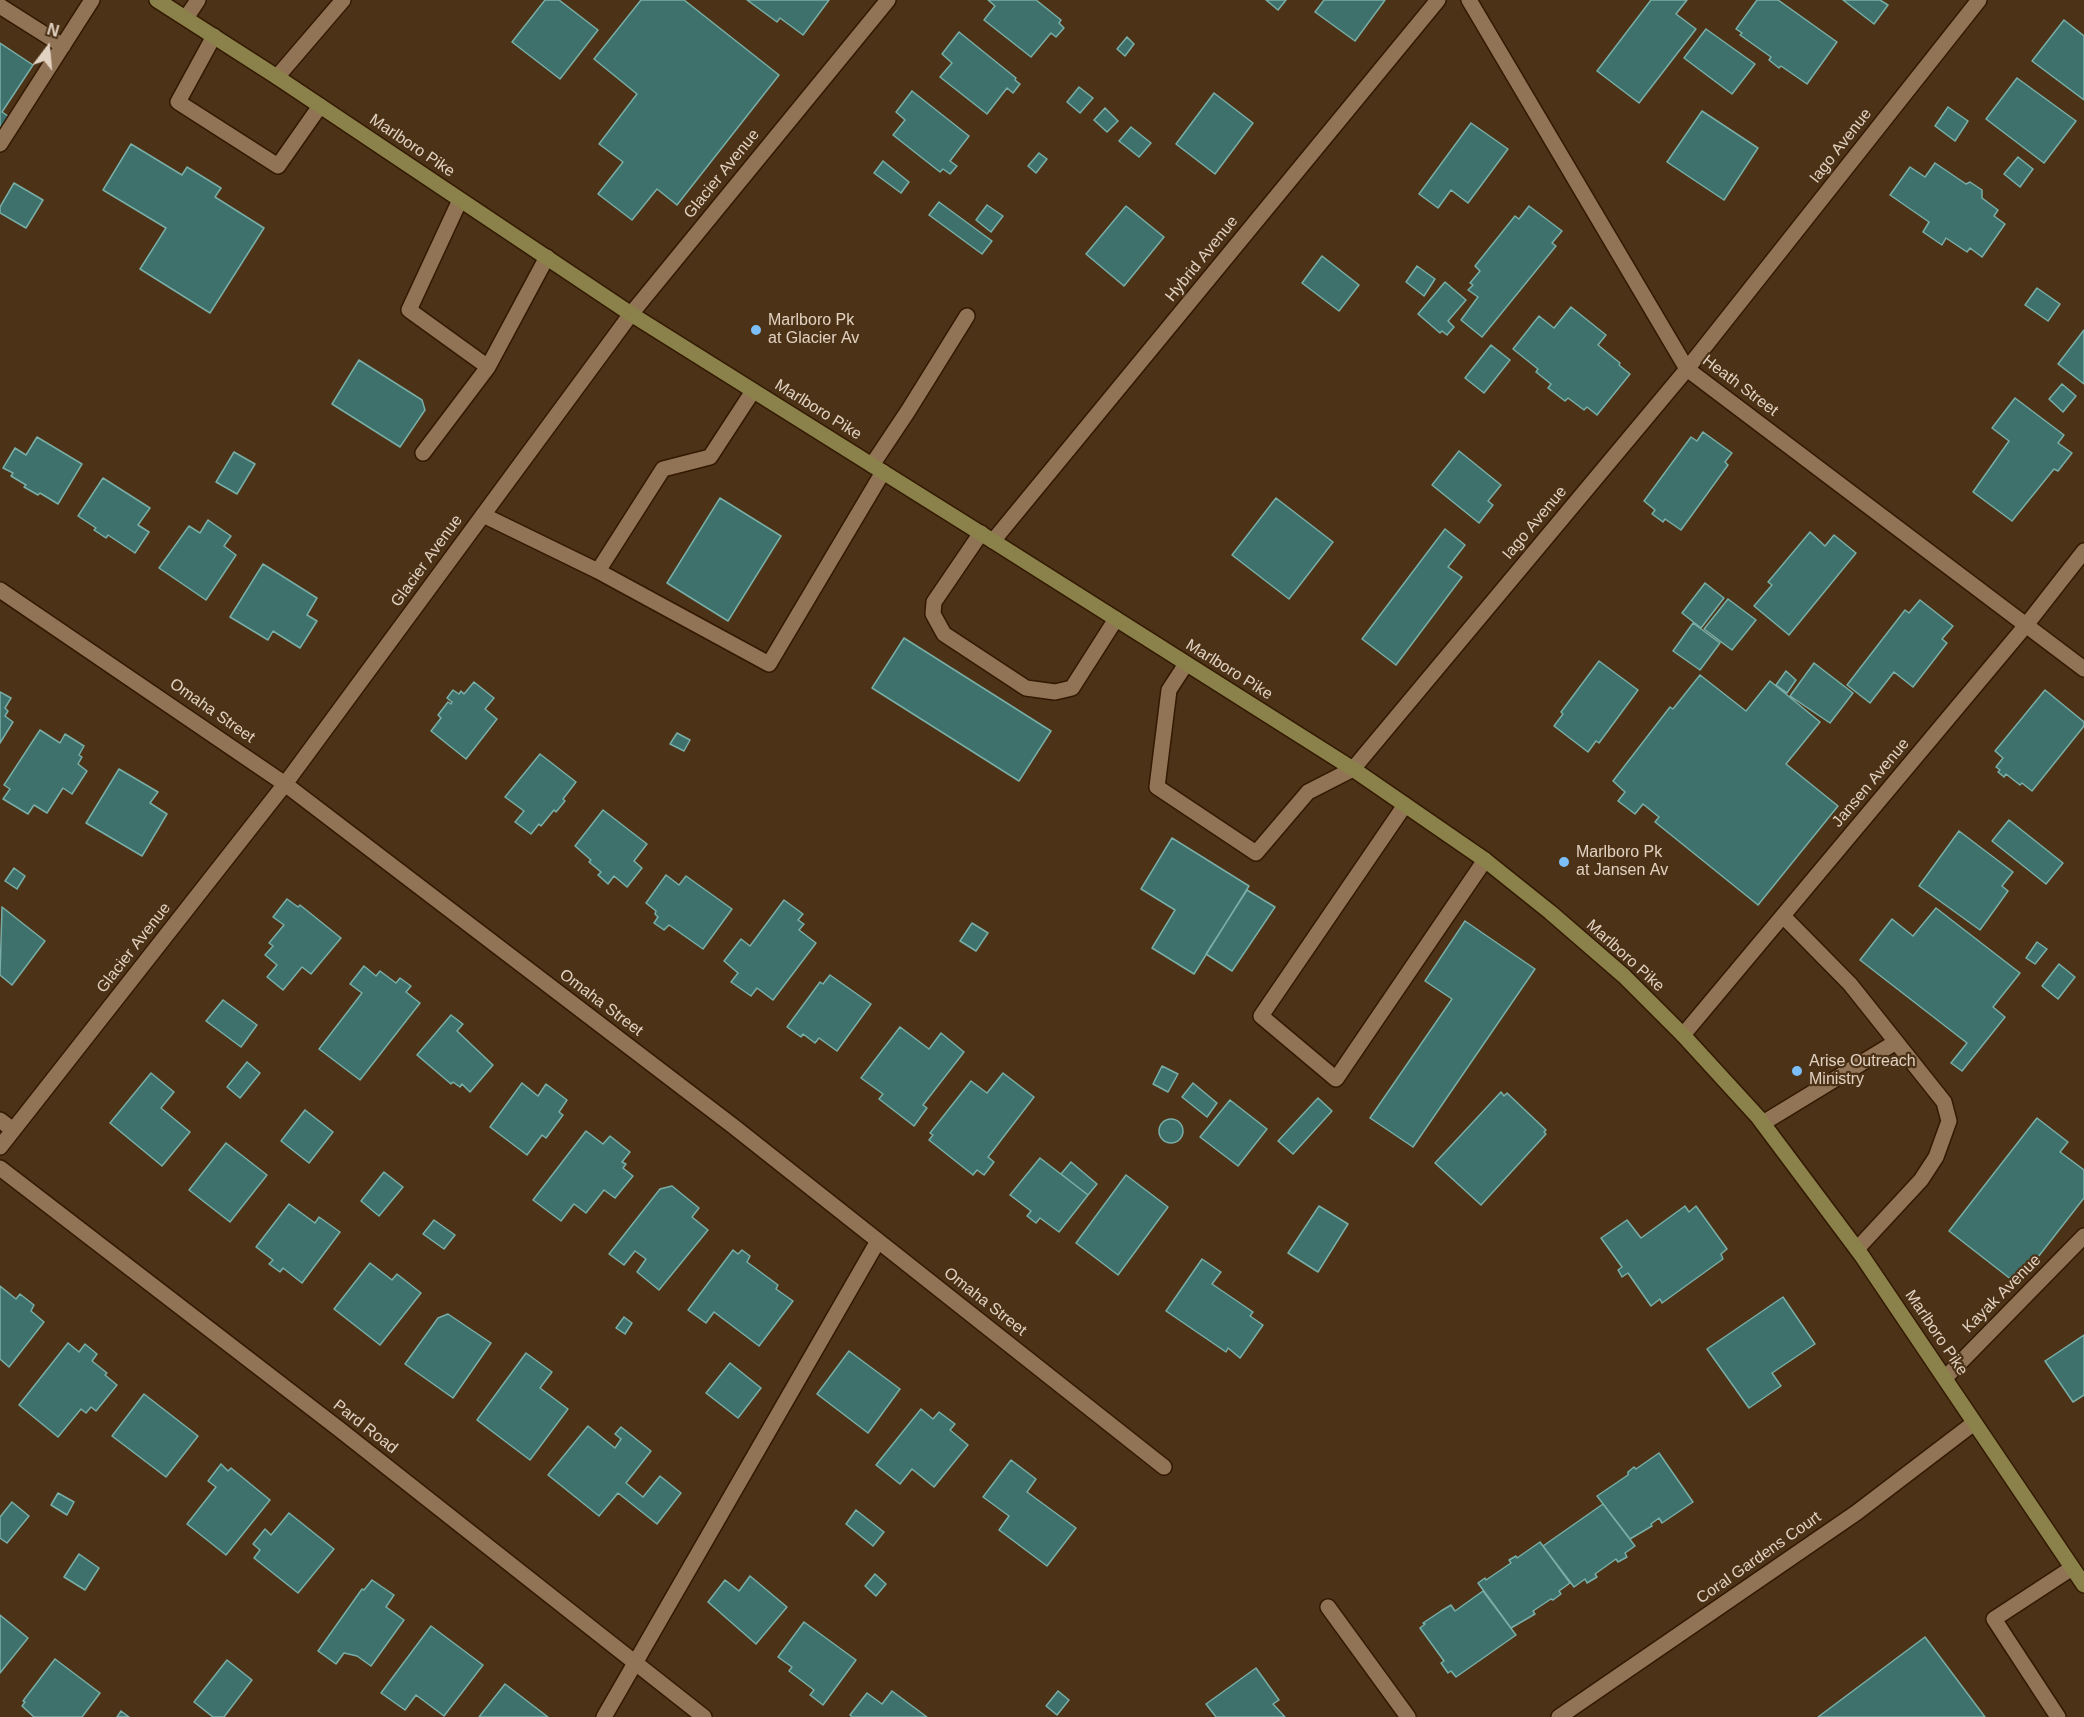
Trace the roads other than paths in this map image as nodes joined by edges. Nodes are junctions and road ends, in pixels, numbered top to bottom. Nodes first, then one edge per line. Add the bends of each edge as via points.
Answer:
1 (92, 0) edge
2 (157, 0) edge
3 (198, 0) edge
4 (343, 0) edge
5 (888, 0) edge
6 (1438, 0) edge
7 (1469, 0) edge
8 (1979, 0) edge
9 (0, 6) edge
10 (186, 18) junction
11 (214, 36) junction
12 (63, 46) junction
13 (277, 77) junction
14 (320, 106) junction
15 (0, 144) edge
16 (460, 200) junction
17 (547, 257) junction
18 (631, 314) junction
19 (967, 316) dead end
20 (488, 367) junction
21 (1687, 369) junction
22 (753, 391) junction
23 (423, 453) dead end
24 (878, 468) junction
25 (483, 515) junction
26 (987, 537) junction
27 (2084, 551) edge
28 (598, 571) junction
29 (0, 590) edge
30 (1116, 619) junction
31 (2027, 624) junction
32 (1186, 664) junction
33 (2084, 669) edge
34 (1353, 769) junction
35 (285, 784) junction
36 (1405, 805) junction
37 (1485, 860) junction
38 (1783, 916) junction
39 (1683, 1035) junction
40 (1896, 1042) junction
41 (0, 1120) edge
42 (1763, 1123) junction
43 (13, 1130) junction
44 (0, 1147) edge
45 (0, 1168) edge
46 (2084, 1236) edge
47 (878, 1240) junction
48 (1857, 1249) junction
49 (1945, 1378) junction
50 (1974, 1423) junction
51 (1164, 1467) dead end
52 (2073, 1568) junction
53 (2084, 1586) edge
54 (1328, 1607) dead end
55 (636, 1664) junction
56 (604, 1717) edge
57 (704, 1717) edge
58 (1408, 1717) edge
59 (1559, 1717) edge
60 (2058, 1717) edge

1 - 12 street
2 - 10 main road, Marlboro Pike
3 - 10 street
4 - 13 street
5 - 18 street, Glacier Avenue
6 - 26 street, Hybrid Avenue
7 - 21 street, Heath Street
8 - 21 street, Iago Avenue
9 - 12 street
10 - 11 main road, Marlboro Pike
11 - 13 main road, Marlboro Pike
11 - 14 street via 178,102 278,166
12 - 15 street
13 - 14 main road, Marlboro Pike
14 - 16 main road, Marlboro Pike
16 - 17 main road, Marlboro Pike
16 - 20 street via 409,310
17 - 18 main road, Marlboro Pike
17 - 20 street
18 - 22 main road, Marlboro Pike
18 - 25 street, Glacier Avenue
19 - 24 street
20 - 23 street
21 - 31 street, Heath Street
21 - 34 street, Iago Avenue
22 - 24 main road, Marlboro Pike
22 - 28 street via 710,457 663,469
24 - 26 main road, Marlboro Pike
24 - 28 street via 769,664
25 - 28 street
25 - 35 street, Glacier Avenue
26 - 30 main road, Marlboro Pike
26 - 30 street, Hybrid Avenue via 934,602 933,614 944,634 1026,688 1055,692 1072,688
27 - 31 street, Jansen Avenue
29 - 35 street, Omaha Street
30 - 32 main road, Marlboro Pike
31 - 33 street, Heath Street
31 - 38 street, Jansen Avenue
32 - 34 main road, Marlboro Pike
32 - 34 street, Iago Avenue via 1169,690 1157,787 1256,854 1308,792
34 - 36 main road, Marlboro Pike
35 - 43 street, Glacier Avenue
35 - 47 street, Omaha Street
36 - 37 main road, Marlboro Pike
36 - 37 street via 1261,1016 1335,1079
37 - 39 main road, Marlboro Pike via 1623,976
38 - 39 street, Jansen Avenue
38 - 40 street via 1850,984
39 - 42 main road, Marlboro Pike
40 - 42 street
40 - 48 street via 1944,1102 1948,1120 1936,1157 1921,1180
41 - 43 street
42 - 48 main road, Marlboro Pike
43 - 44 street, Glacier Avenue
45 - 55 street, Pard Road
46 - 49 street, Kayak Avenue
47 - 51 street, Omaha Street
47 - 55 street
48 - 49 main road, Marlboro Pike
49 - 50 main road, Marlboro Pike
50 - 52 main road, Marlboro Pike
50 - 59 street, Coral Gardens Court via 1856,1513
52 - 53 main road, Marlboro Pike
52 - 60 street via 1995,1619
54 - 58 street
55 - 56 street
55 - 57 street, Pard Road

